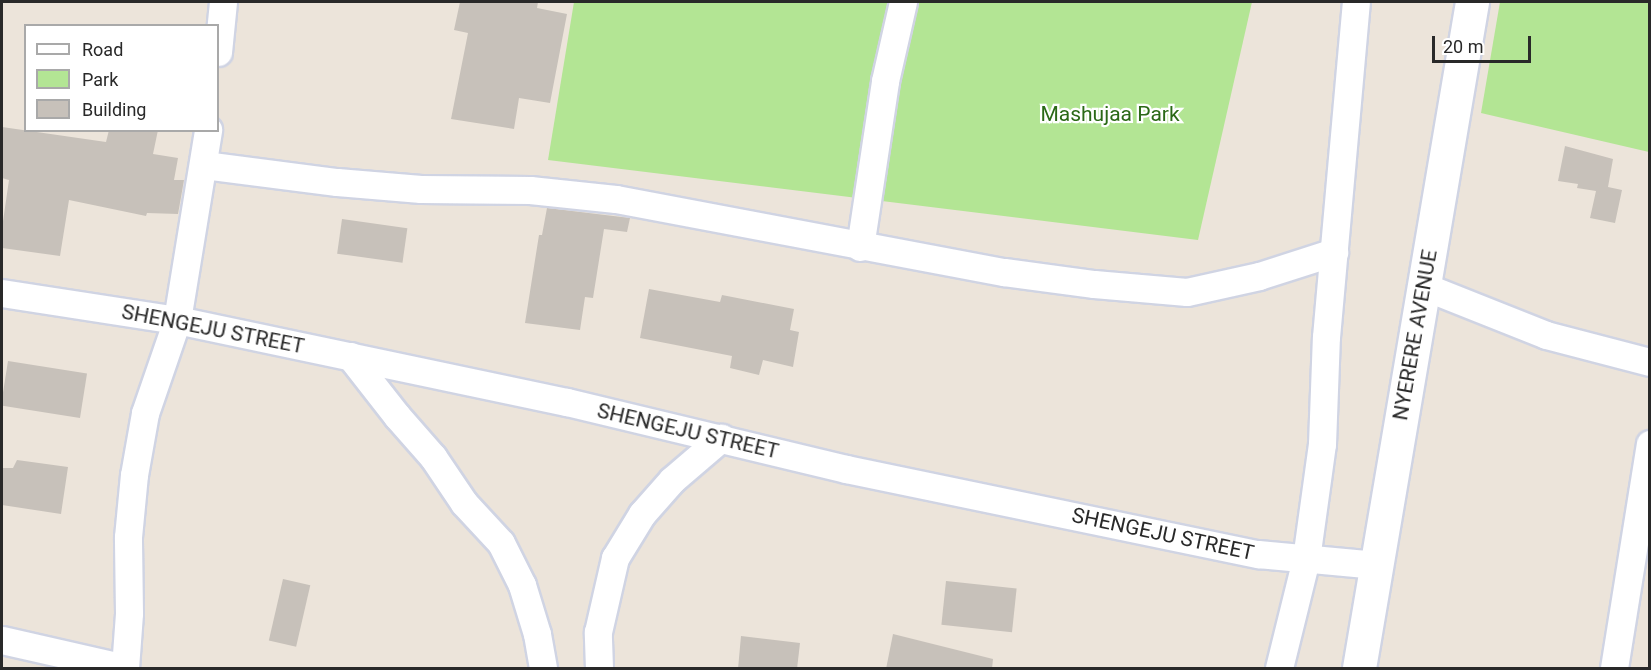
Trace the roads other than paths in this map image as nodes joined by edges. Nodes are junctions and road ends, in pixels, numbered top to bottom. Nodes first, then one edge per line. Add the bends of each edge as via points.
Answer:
1 (223, 2) edge
2 (903, 2) edge
3 (1356, 2) edge
4 (1472, 2) edge
5 (219, 42) edge
6 (208, 132) edge
7 (204, 165) junction
8 (860, 247) junction
9 (1334, 252) junction
10 (1423, 286) junction
11 (2, 293) edge
12 (177, 320) junction
13 (350, 356) junction
14 (1650, 362) edge
15 (721, 438) junction
16 (1650, 444) edge
17 (1306, 559) junction
18 (1376, 565) junction
19 (2, 640) edge
20 (125, 668) edge
21 (543, 669) edge
22 (600, 669) edge
23 (1279, 669) edge
24 (1359, 669) edge
25 (1614, 669) edge

1 - 5 street
2 - 8 street via 885,81
3 - 9 street
4 - 10 street, NYERERE AVENUE
6 - 7 street
7 - 8 street via 347,183 420,189 530,190 616,199
7 - 12 street
8 - 9 street via 1015,274 1186,292 1259,276
9 - 17 street via 1322,444
10 - 14 street via 1546,335
10 - 18 street, NYERERE AVENUE
11 - 12 street, SHENGEJU STREET
12 - 13 street, SHENGEJU STREET
12 - 20 street via 146,412 134,475 128,537
13 - 15 street, SHENGEJU STREET
13 - 21 street via 433,457 464,503 501,543 522,585
15 - 17 street, SHENGEJU STREET via 846,469 1125,527 1257,554
15 - 22 street via 672,480 642,514 615,558 598,632
16 - 25 street
17 - 18 street, SHENGEJU STREET
17 - 23 street
18 - 24 street, NYERERE AVENUE
19 - 20 street

